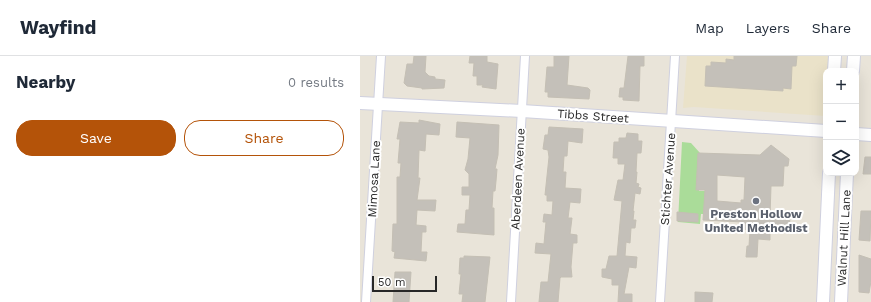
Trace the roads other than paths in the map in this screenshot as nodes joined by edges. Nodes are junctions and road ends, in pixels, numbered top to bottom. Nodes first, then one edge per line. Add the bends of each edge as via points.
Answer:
1 (381, 56) edge
2 (525, 56) edge
3 (675, 56) edge
4 (835, 56) edge
5 (854, 56) edge
6 (834, 68) edge
7 (853, 68) edge
8 (360, 103) edge
9 (378, 104) junction
10 (522, 111) junction
11 (672, 121) junction
12 (823, 131) edge
13 (859, 134) edge
14 (871, 135) edge
15 (829, 176) edge
16 (847, 176) edge
17 (826, 256) junction
18 (843, 257) junction
19 (366, 302) edge
20 (511, 302) edge
21 (660, 302) edge
22 (823, 302) edge
23 (841, 302) edge

1 - 9 street, Mimosa Lane
2 - 10 street, Aberdeen Avenue
3 - 11 street, Stichter Avenue
4 - 6 street
5 - 7 street
8 - 9 street, Tibbs Street
9 - 10 street, Tibbs Street
9 - 19 street, Mimosa Lane
10 - 11 street, Tibbs Street
10 - 20 street, Aberdeen Avenue
11 - 12 street, Tibbs Street
11 - 21 street, Stichter Avenue
13 - 14 street
15 - 17 street, Walnut Hill Lane
16 - 18 street, Walnut Hill Lane
17 - 18 street
17 - 22 street, Walnut Hill Lane
18 - 23 street, Walnut Hill Lane

